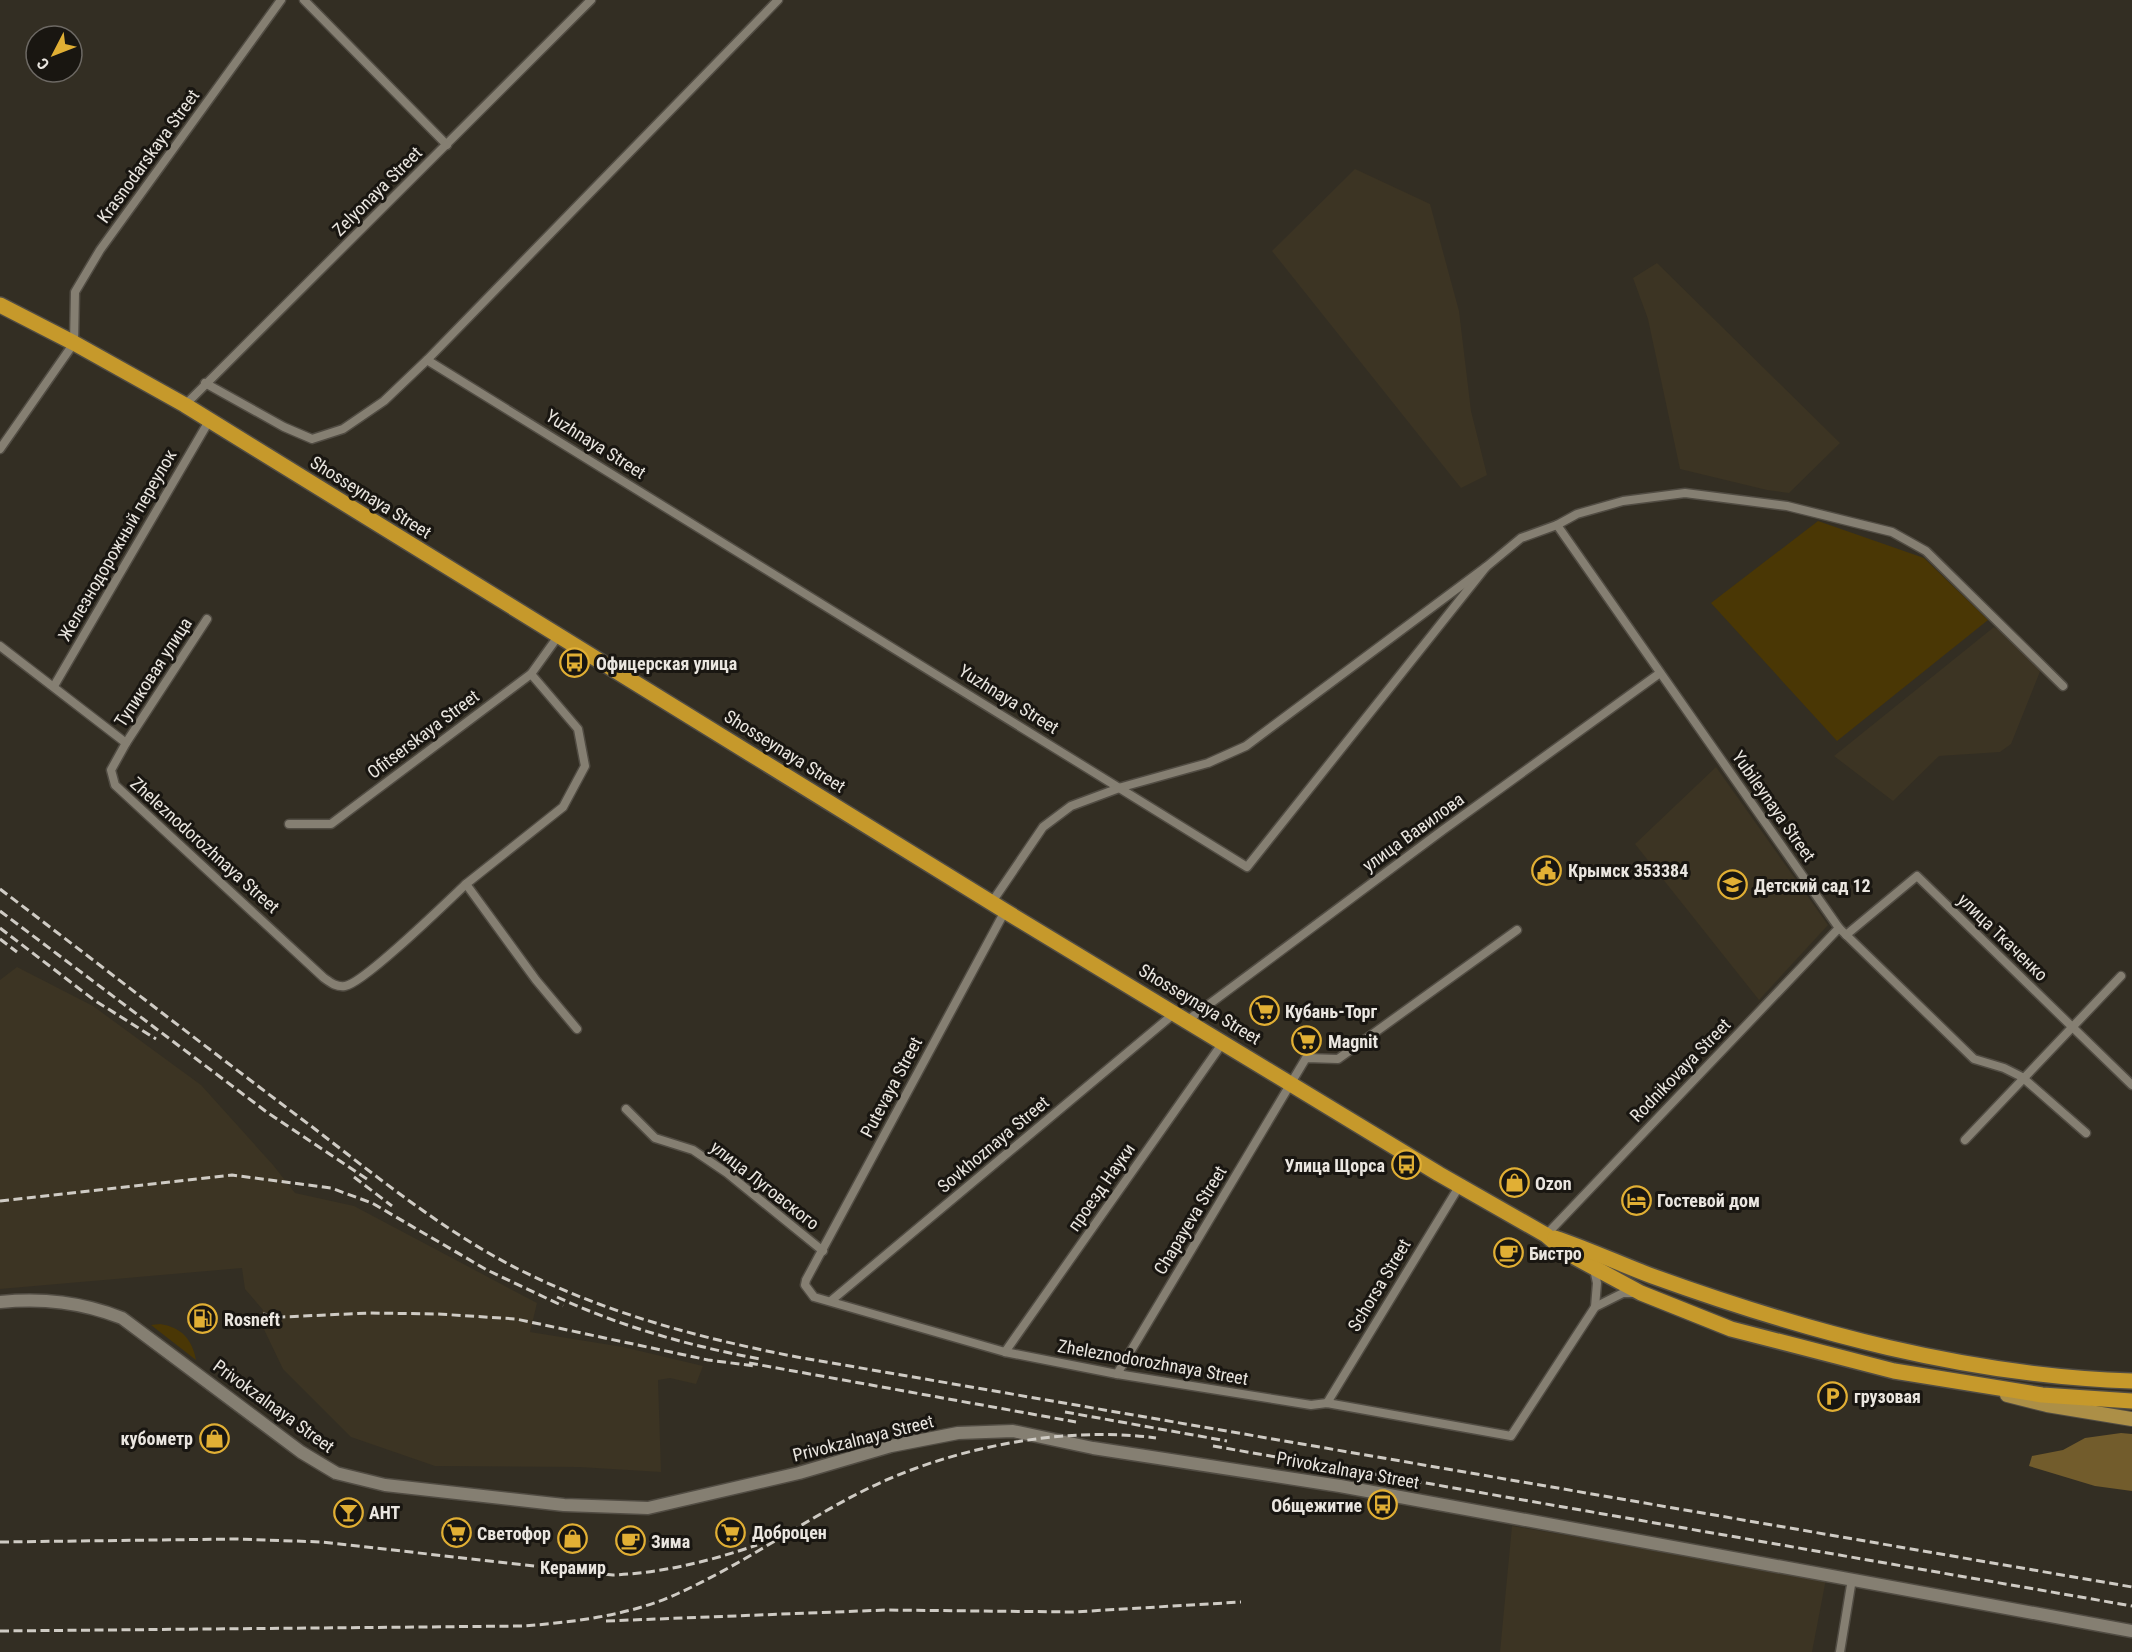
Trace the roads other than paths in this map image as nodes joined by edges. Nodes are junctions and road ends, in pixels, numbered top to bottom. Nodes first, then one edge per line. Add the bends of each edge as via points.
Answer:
1 (281, 0) edge
2 (304, 0) edge
3 (591, 0) edge
4 (778, 0) edge
5 (447, 145) junction
6 (0, 305) edge
7 (74, 343) junction
8 (427, 360) junction
9 (205, 383) junction
10 (185, 405) junction
11 (210, 421) junction
12 (0, 448) edge
13 (1557, 525) junction
14 (1486, 567) junction
15 (207, 619) dead end
16 (559, 635) junction
17 (0, 646) edge
18 (1660, 673) junction
19 (531, 674) junction
20 (54, 686) junction
21 (2064, 686) dead end
22 (126, 743) junction
23 (1122, 788) junction
24 (289, 824) dead end
25 (466, 884) junction
26 (999, 906) junction
27 (1517, 930) dead end
28 (1842, 932) junction
29 (2121, 976) dead end
30 (1182, 1016) junction
31 (2073, 1027) junction
32 (577, 1029) dead end
33 (1224, 1041) junction
34 (2022, 1077) junction
35 (1293, 1083) junction
36 (2132, 1085) edge
37 (626, 1109) dead end
38 (2086, 1133) dead end
39 (1965, 1140) dead end
40 (1460, 1185) junction
41 (1546, 1235) junction
42 (823, 1251) junction
43 (1594, 1269) junction
44 (806, 1280) joint
45 (1641, 1293) junction
46 (832, 1300) junction
47 (0, 1302) edge
48 (1595, 1307) junction
49 (1005, 1352) junction
50 (1117, 1374) junction
51 (2132, 1381) edge
52 (1958, 1383) junction
53 (2132, 1401) edge
54 (1327, 1403) junction
55 (2132, 1419) edge
56 (1852, 1579) junction
57 (2132, 1631) edge
58 (1840, 1652) edge

1 - 7 street, Krasnodarskaya Street via 100,250 75,292
2 - 5 street
3 - 5 street, Zelyonaya Street
4 - 8 street
5 - 9 street, Zelyonaya Street
6 - 7 highway, Shosseynaya Street
7 - 10 highway, Shosseynaya Street
7 - 12 street
8 - 9 street via 384,401 343,429 312,439
8 - 23 street, Yuzhnaya Street
9 - 10 street, Zelyonaya Street
10 - 11 highway, Shosseynaya Street
11 - 16 highway, Shosseynaya Street
11 - 20 street, Железнодорожный переулок
13 - 14 street via 1521,538
13 - 18 street, Yubileynaya Street
13 - 21 street via 1577,514 1623,501 1685,493 1787,506 1892,532 1926,550
14 - 23 street, Putevaya Street via 1246,746 1208,763
14 - 23 street, Yuzhnaya Street via 1247,867
15 - 22 street, Тупиковая улица
16 - 19 street, Ofitserskaya Street
16 - 26 highway, Shosseynaya Street
17 - 20 street
18 - 28 street, Yubileynaya Street
18 - 30 street, улица Вавилова
19 - 24 street, Ofitserskaya Street via 331,824
19 - 25 street via 578,729 585,766 563,807
20 - 22 street
22 - 25 street, Zheleznodorozhnaya Street via 111,770 115,785 336,986 348,986 388,956
23 - 26 street, Putevaya Street via 1071,806 1043,827
25 - 32 street
26 - 30 highway, Shosseynaya Street
26 - 42 street, Putevaya Street via 995,925
27 - 35 street, Chapayeva Street via 1338,1059 1306,1058
28 - 31 street, улица Ткаченко via 1917,876
28 - 34 street, Yubileynaya Street via 1974,1059
28 - 41 street, Rodnikovaya Street
29 - 31 street
30 - 33 highway, Shosseynaya Street
30 - 46 street, Sovkhoznaya Street
31 - 34 street
31 - 36 street, улица Ткаченко
33 - 35 highway, Shosseynaya Street
33 - 49 street, проезд Науки
34 - 38 street, Yubileynaya Street
34 - 39 street
35 - 40 highway, Shosseynaya Street
35 - 50 street, Chapayeva Street
37 - 42 street, улица Луговского via 655,1138 693,1150 727,1173
40 - 41 highway, Shosseynaya Street
40 - 54 street, Schorsa Street
41 - 43 highway
41 - 51 highway via 1652,1276 1836,1335 2009,1370
42 - 44 street, Putevaya Street
43 - 45 highway
43 - 48 street
44 - 46 street, Zheleznodorozhnaya Street via 814,1297
45 - 48 street via 1623,1293
45 - 52 highway via 1731,1329 1832,1357
46 - 49 street, Zheleznodorozhnaya Street
47 - 56 main road, Privokzalnaya Street via 62,1301 122,1318 301,1452 336,1473 385,1485 564,1505 648,1508 799,1473 900,1444 958,1433 1013,1431 1093,1448 1337,1485
48 - 54 street, Zheleznodorozhnaya Street via 1511,1436
49 - 50 street, Zheleznodorozhnaya Street
50 - 54 street, Zheleznodorozhnaya Street via 1311,1405
52 - 53 highway via 2042,1395
52 - 55 main road via 2046,1405
56 - 57 main road, Privokzalnaya Street
56 - 58 street

